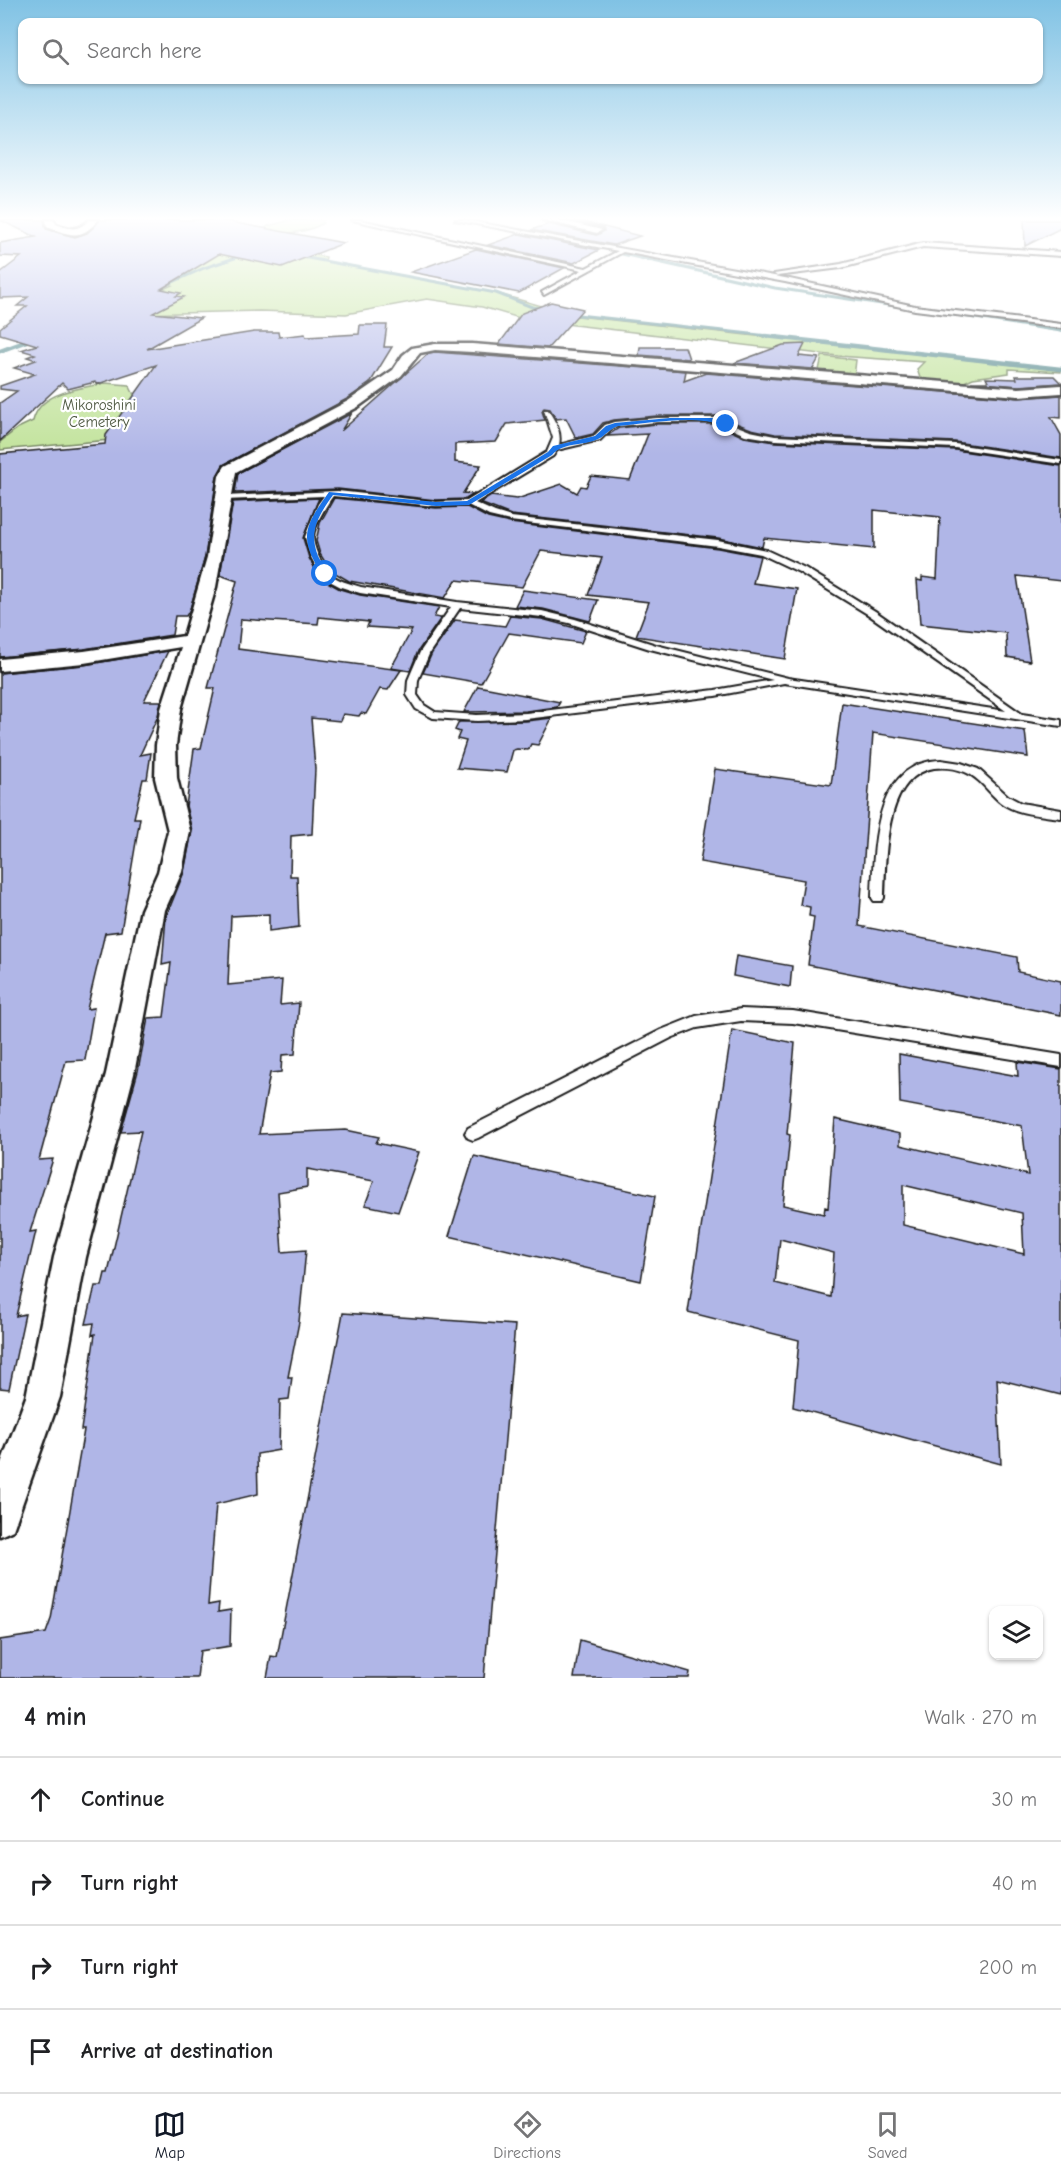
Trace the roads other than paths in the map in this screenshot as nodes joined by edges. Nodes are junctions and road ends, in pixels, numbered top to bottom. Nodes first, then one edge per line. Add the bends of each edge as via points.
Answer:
1 (870, 298) edge
2 (1061, 326) edge
3 (1061, 389) edge
4 (546, 411) dead end
5 (555, 448) junction
6 (1061, 462) edge
7 (331, 493) junction
8 (224, 498) junction
9 (469, 503) junction
10 (457, 605) junction
11 (191, 640) junction
12 (0, 665) edge
13 (788, 681) junction
14 (1020, 716) junction
15 (1061, 723) edge
16 (1061, 814) edge
17 (878, 898) dead end
18 (1061, 1061) edge
19 (473, 1133) dead end
20 (0, 1517) edge

1 - 2 lane via 946,313
3 - 8 street via 1019,392 427,347 412,353 397,373 353,404 230,469
4 - 5 lane via 556,430
5 - 6 lane via 597,438 617,424 717,420 748,433 775,438 955,446
5 - 9 lane
7 - 8 lane
7 - 9 lane via 436,504
7 - 10 lane via 318,512 309,537 325,574 360,590
8 - 11 street via 208,587
9 - 14 lane via 510,519 764,552 802,570 872,613
10 - 13 lane via 542,614
10 - 13 lane via 425,652 413,680 412,695 420,707 433,715 526,716
11 - 12 street
11 - 20 street via 171,709 166,746 166,778 179,831 170,872 153,910 120,1074 70,1257 43,1397
13 - 14 lane
14 - 15 lane
16 - 17 lane via 1018,807 968,769 947,764 919,767 901,781 888,805 882,831
18 - 19 lane via 793,1017 741,1015 696,1022 666,1034

